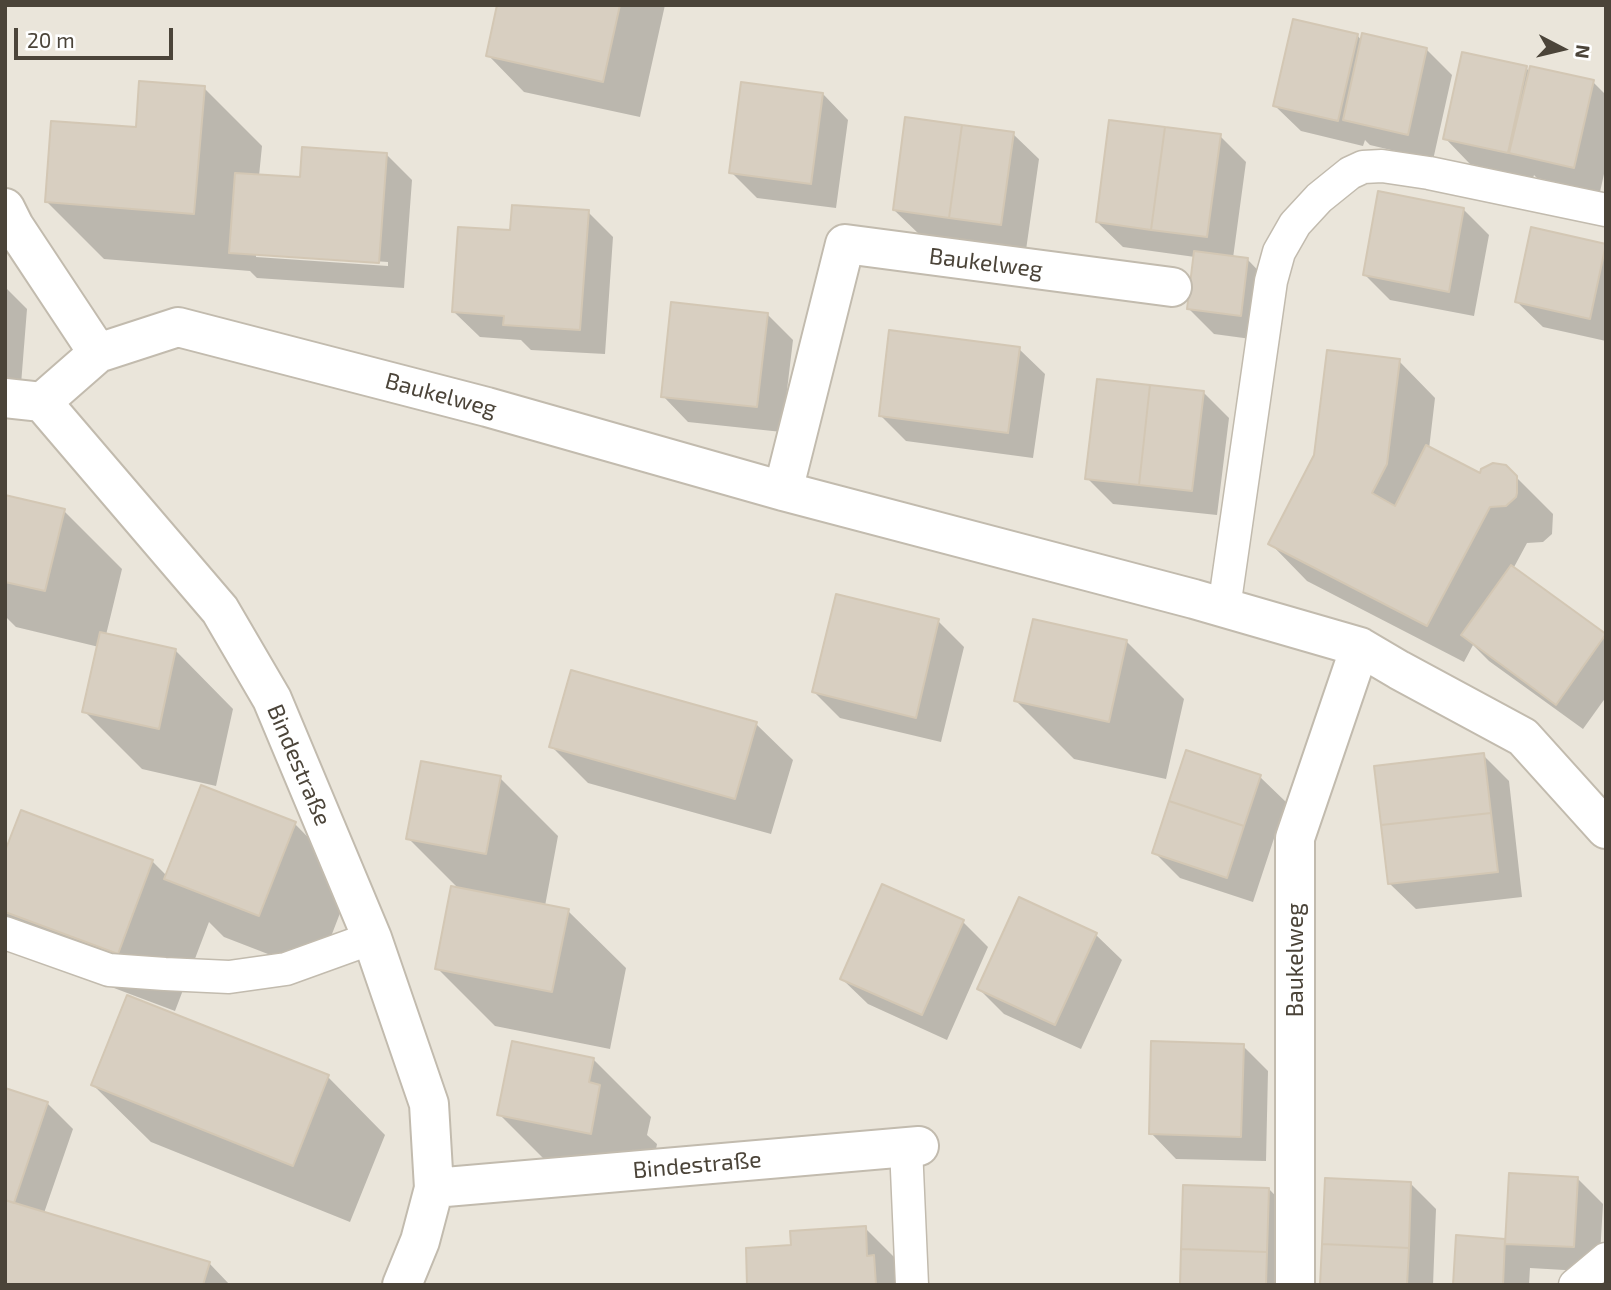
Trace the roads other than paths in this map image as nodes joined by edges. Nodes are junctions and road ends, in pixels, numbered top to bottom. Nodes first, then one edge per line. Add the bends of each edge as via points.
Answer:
1 (5, 208) edge
2 (1606, 211) edge
3 (1172, 287) dead end
4 (98, 353) junction
5 (5, 398) edge
6 (42, 402) junction
7 (783, 491) junction
8 (1224, 608) junction
9 (1360, 647) junction
10 (1606, 830) edge
11 (5, 933) edge
12 (372, 939) junction
13 (913, 1146) joint
14 (434, 1188) junction
15 (1606, 1259) edge
16 (402, 1285) edge
17 (912, 1285) edge
18 (1295, 1285) edge
19 (1575, 1285) edge

1 - 4 street
2 - 8 lane via 1382,166 1350,173 1319,198 1295,224 1270,281
3 - 7 street, Baukelweg via 845,244
4 - 6 street, Baukelweg
4 - 7 street, Baukelweg via 178,327 487,407
5 - 6 street
6 - 12 street, Bindestraße via 220,610 272,699
7 - 8 street, Baukelweg
8 - 9 street, Baukelweg
9 - 10 street, Baukelweg via 1523,737
9 - 18 street, Baukelweg via 1295,838
11 - 12 lane via 109,970 229,977 286,969
12 - 14 street, Bindestraße via 429,1104
13 - 14 street, Bindestraße
13 - 17 lane
14 - 16 street, Bindestraße
15 - 19 lane

